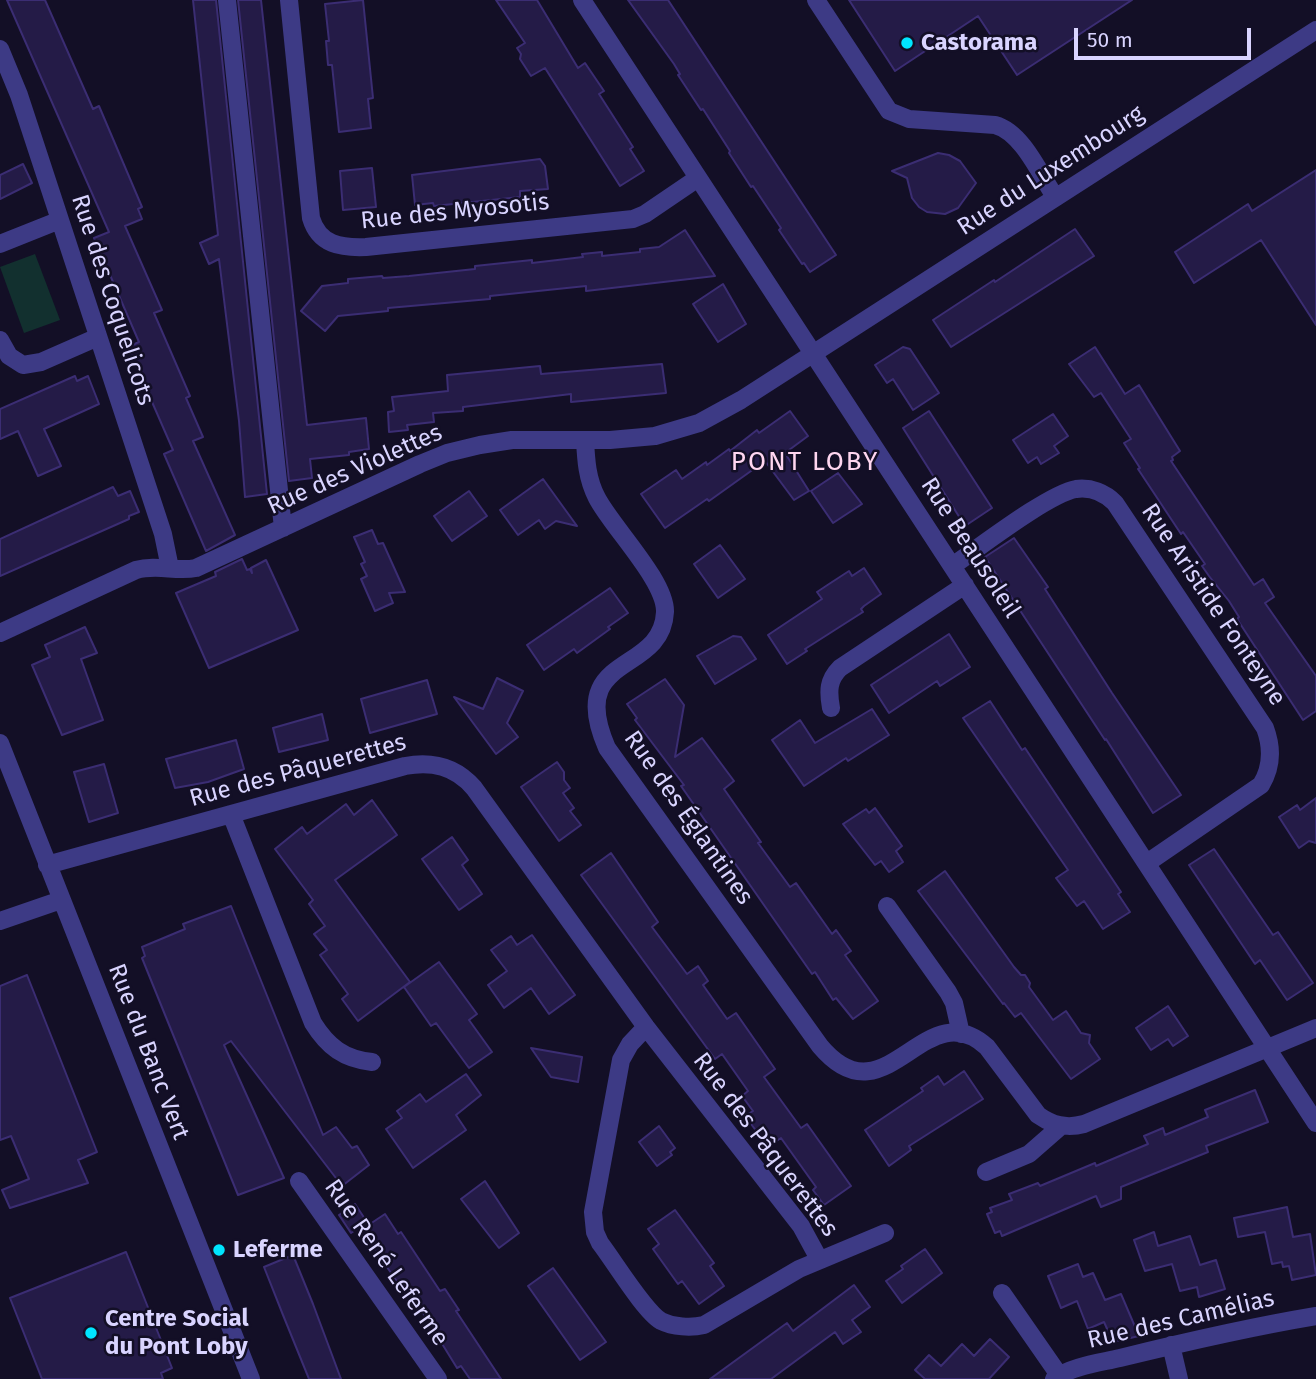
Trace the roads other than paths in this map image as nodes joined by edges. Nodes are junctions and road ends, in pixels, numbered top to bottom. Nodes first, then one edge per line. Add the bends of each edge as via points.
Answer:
1 (227, 0) edge
2 (289, 0) edge
3 (582, 0) edge
4 (816, 0) edge
5 (1316, 30) edge
6 (0, 49) edge
7 (698, 178) junction
8 (1055, 197) junction
9 (60, 220) junction
10 (0, 244) edge
11 (98, 337) junction
12 (0, 340) edge
13 (813, 354) junction
14 (585, 440) junction
15 (284, 528) junction
16 (952, 566) junction
17 (170, 568) junction
18 (965, 585) junction
19 (0, 633) edge
20 (831, 708) dead end
21 (0, 743) edge
22 (231, 814) junction
23 (1147, 863) junction
24 (47, 865) junction
25 (61, 900) junction
26 (887, 906) dead end
27 (0, 921) edge
28 (646, 1027) junction
29 (1316, 1028) edge
30 (961, 1034) junction
31 (1268, 1048) junction
32 (372, 1062) dead end
33 (1316, 1123) edge
34 (1061, 1126) junction
35 (986, 1172) dead end
36 (299, 1181) dead end
37 (885, 1233) dead end
38 (819, 1259) junction
39 (1002, 1293) dead end
40 (1316, 1316) edge
41 (1171, 1345) junction
42 (430, 1377) edge
43 (1056, 1377) edge
44 (251, 1379) edge
45 (1179, 1379) edge

1 - 15 street
2 - 7 street, Rue des Myosotis via 312,218 321,237 335,245 366,247 633,219
3 - 7 street, Rue Beausoleil
4 - 8 street via 889,111 909,119 995,125 1007,130 1018,139
5 - 8 street, Rue du Luxembourg
6 - 9 street, Rue des Coquelicots
7 - 13 street, Rue Beausoleil
8 - 13 street, Rue du Luxembourg
9 - 10 street
9 - 11 street, Rue des Coquelicots
11 - 12 street via 23,365 9,356
11 - 17 street, Rue des Coquelicots
13 - 14 street, Rue des Violettes via 724,410 686,428 640,438
13 - 16 street, Rue Beausoleil
14 - 15 street, Rue des Violettes via 520,439 462,449 419,464
14 - 30 street, Rue des Églantines via 596,496 659,589 665,607 662,625 650,646 614,670 597,696 596,714 607,748 836,1063 852,1071 876,1070 933,1037
15 - 17 street, Rue des Violettes via 196,568
16 - 18 street, Rue Beausoleil
16 - 23 street, Rue Aristide Fonteyne via 1061,494 1084,489 1103,494 1115,503 1265,728 1271,756 1261,785
17 - 19 street, Rue des Violettes via 153,566 128,573
18 - 20 street via 840,668 831,680
18 - 23 street, Rue Beausoleil
21 - 24 street, Rue du Banc Vert
22 - 24 street, Rue des Pâquerettes
22 - 28 street, Rue des Pâquerettes via 405,765 434,764 457,772 474,788
22 - 32 street via 313,1023 343,1055
23 - 31 street, Rue Beausoleil
24 - 25 street, Rue du Banc Vert
25 - 27 street
25 - 44 street, Rue du Banc Vert
26 - 30 street via 948,992
28 - 38 street, Rue des Pâquerettes via 801,1226
28 - 38 street, Rue des Pâquerettes via 625,1051 618,1068 593,1212 600,1243 649,1310 666,1323 704,1325
29 - 31 street
30 - 34 street via 987,1047 1032,1110
31 - 33 street, Rue Beausoleil
31 - 34 street via 1084,1124
34 - 35 street via 1029,1154
36 - 42 street, Rue René Leferme
37 - 38 street, Rue des Pâquerettes
39 - 43 street
40 - 41 street, Rue des Camélias
41 - 43 street, Rue des Camélias
41 - 45 street

